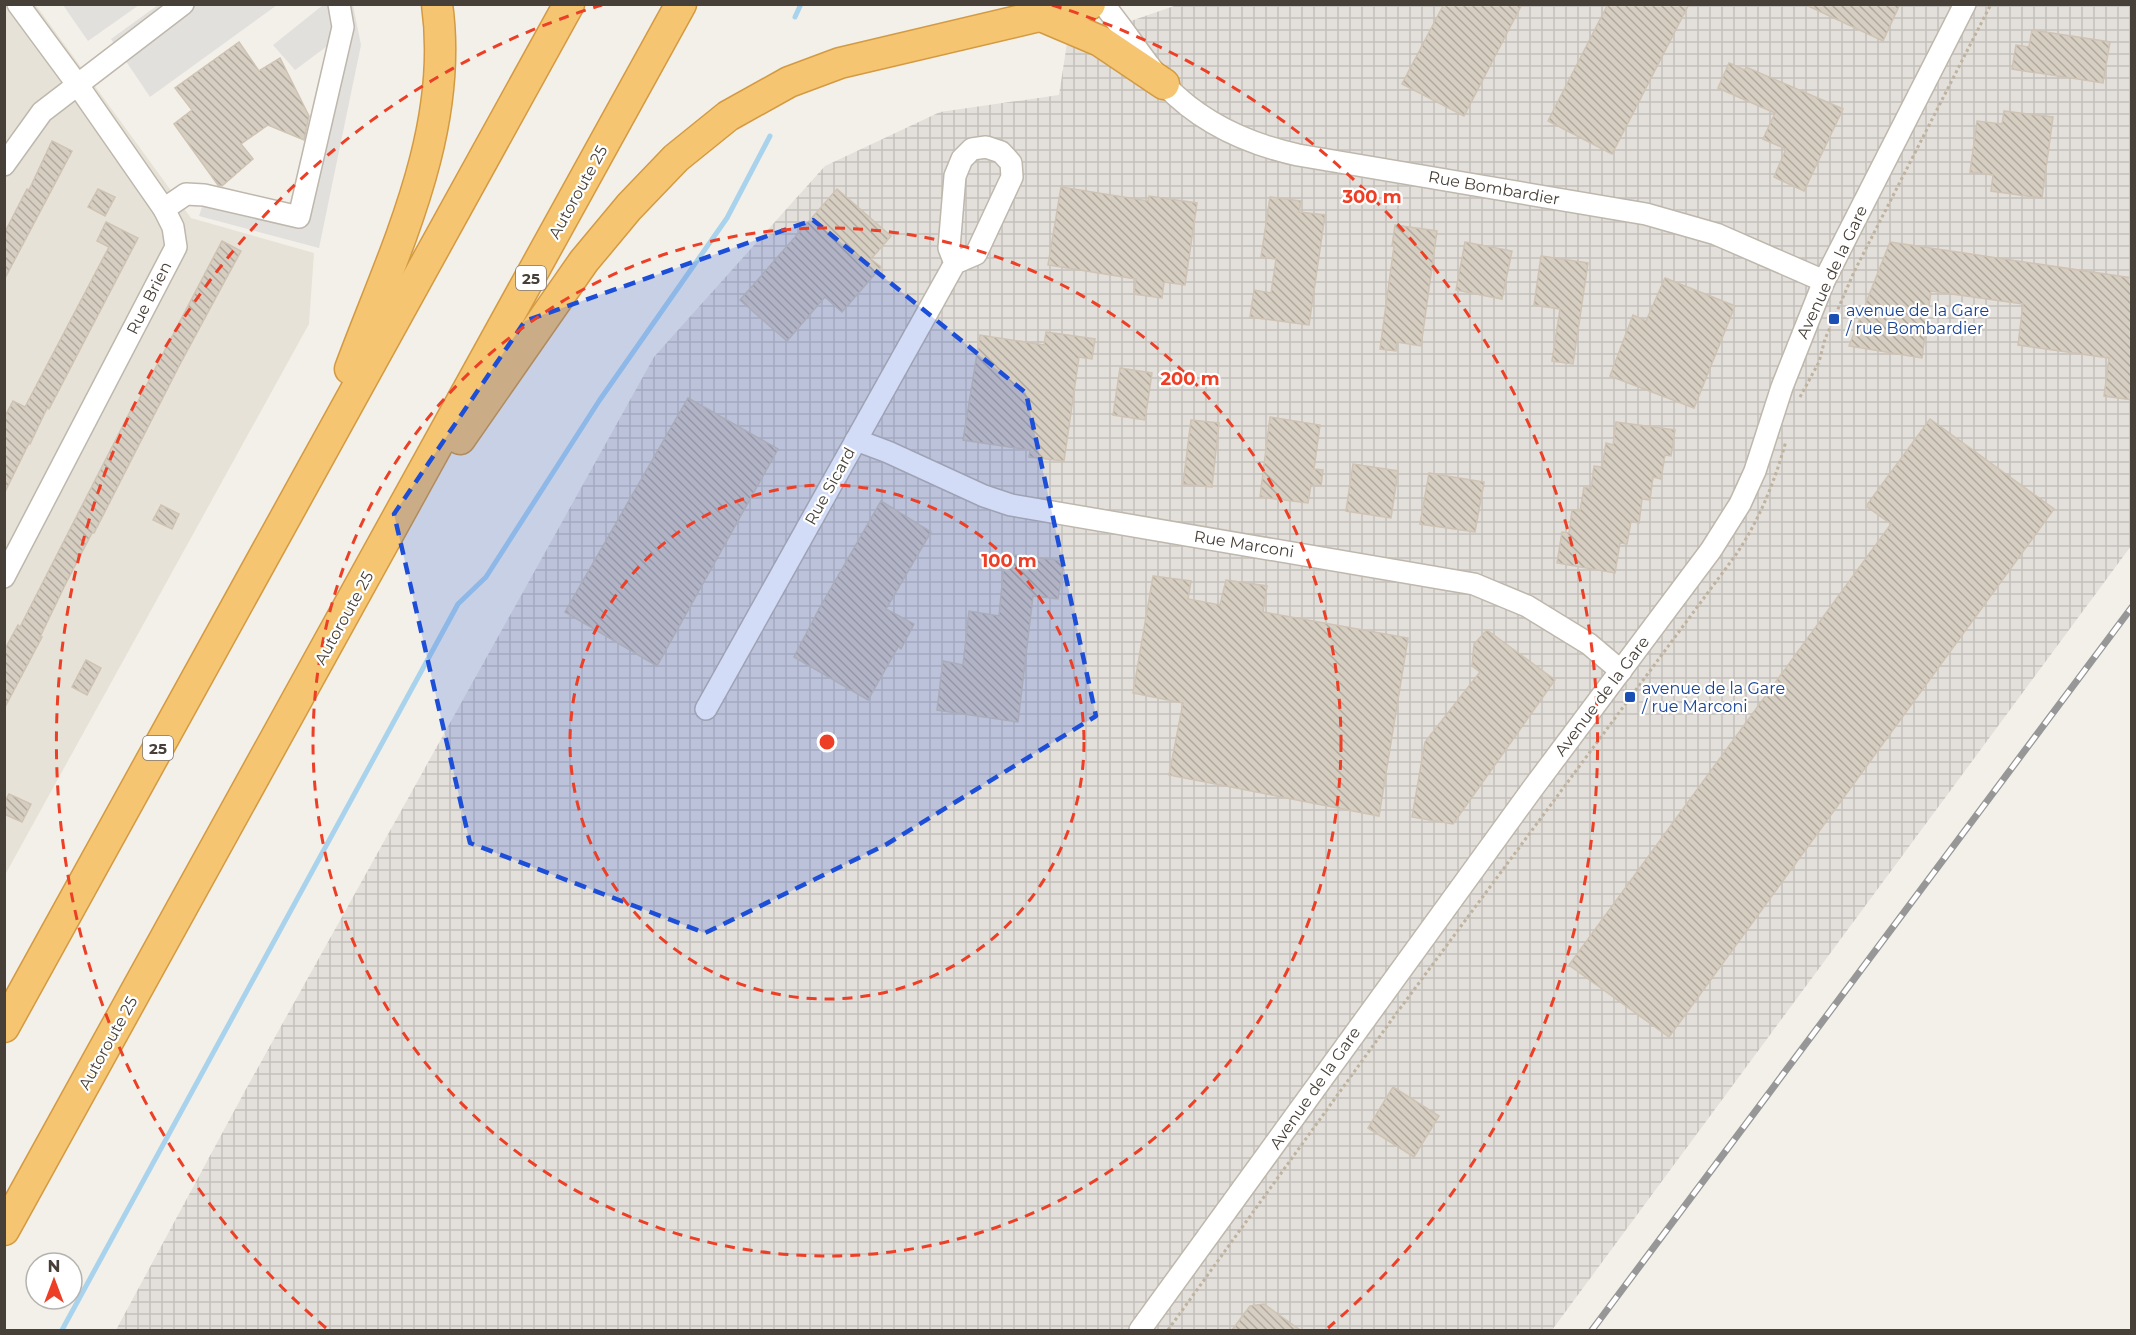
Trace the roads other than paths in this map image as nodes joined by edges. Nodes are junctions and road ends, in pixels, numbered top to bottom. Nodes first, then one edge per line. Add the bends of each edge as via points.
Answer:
1 (18, 4) edge
2 (183, 4) edge
3 (339, 4) edge
4 (437, 4) edge
5 (569, 4) edge
6 (681, 4) edge
7 (1090, 4) edge
8 (1102, 4) edge
9 (1965, 4) edge
10 (1041, 16) junction
11 (77, 84) junction
12 (1164, 84) junction
13 (4, 165) edge
14 (164, 209) junction
15 (955, 263) junction
16 (1824, 281) junction
17 (856, 440) junction
18 (312, 470) junction
19 (380, 551) junction
20 (4, 577) edge
21 (1621, 671) junction
22 (706, 709) dead end
23 (4, 1027) edge
24 (4, 1230) edge
25 (1140, 1330) edge

1 - 11 street, Rue Brien
2 - 11 street
3 - 14 street via 343,27 299,217 204,195 186,194
4 - 18 highway via 439,83 423,168
5 - 18 highway, 25
6 - 19 highway, Autoroute 25 / 25
7 - 10 highway
8 - 12 street, Rue Bombardier
9 - 16 street, Avenue de la Gare
10 - 12 highway via 1100,41
10 - 19 highway via 827,67 767,93 711,129 659,174 584,261
11 - 13 street via 42,112
11 - 14 street, Rue Brien
12 - 16 street, Rue Bombardier via 1191,109 1222,128 1279,151 1646,214 1716,234
14 - 20 street, Rue Brien via 173,226 176,247
15 - 15 street, Rue Sicard via 976,254 1012,177 1011,163 1001,152 986,147 972,149 962,159 955,176 949,248
15 - 17 street, Rue Sicard
16 - 21 street, Avenue de la Gare via 1740,504 1711,550
17 - 21 street, Rue Marconi via 1011,505 1474,584 1527,606 1589,644
17 - 22 street, Rue Sicard
18 - 23 highway, 25
19 - 24 highway, Autoroute 25 / 25
21 - 25 street, Avenue de la Gare

